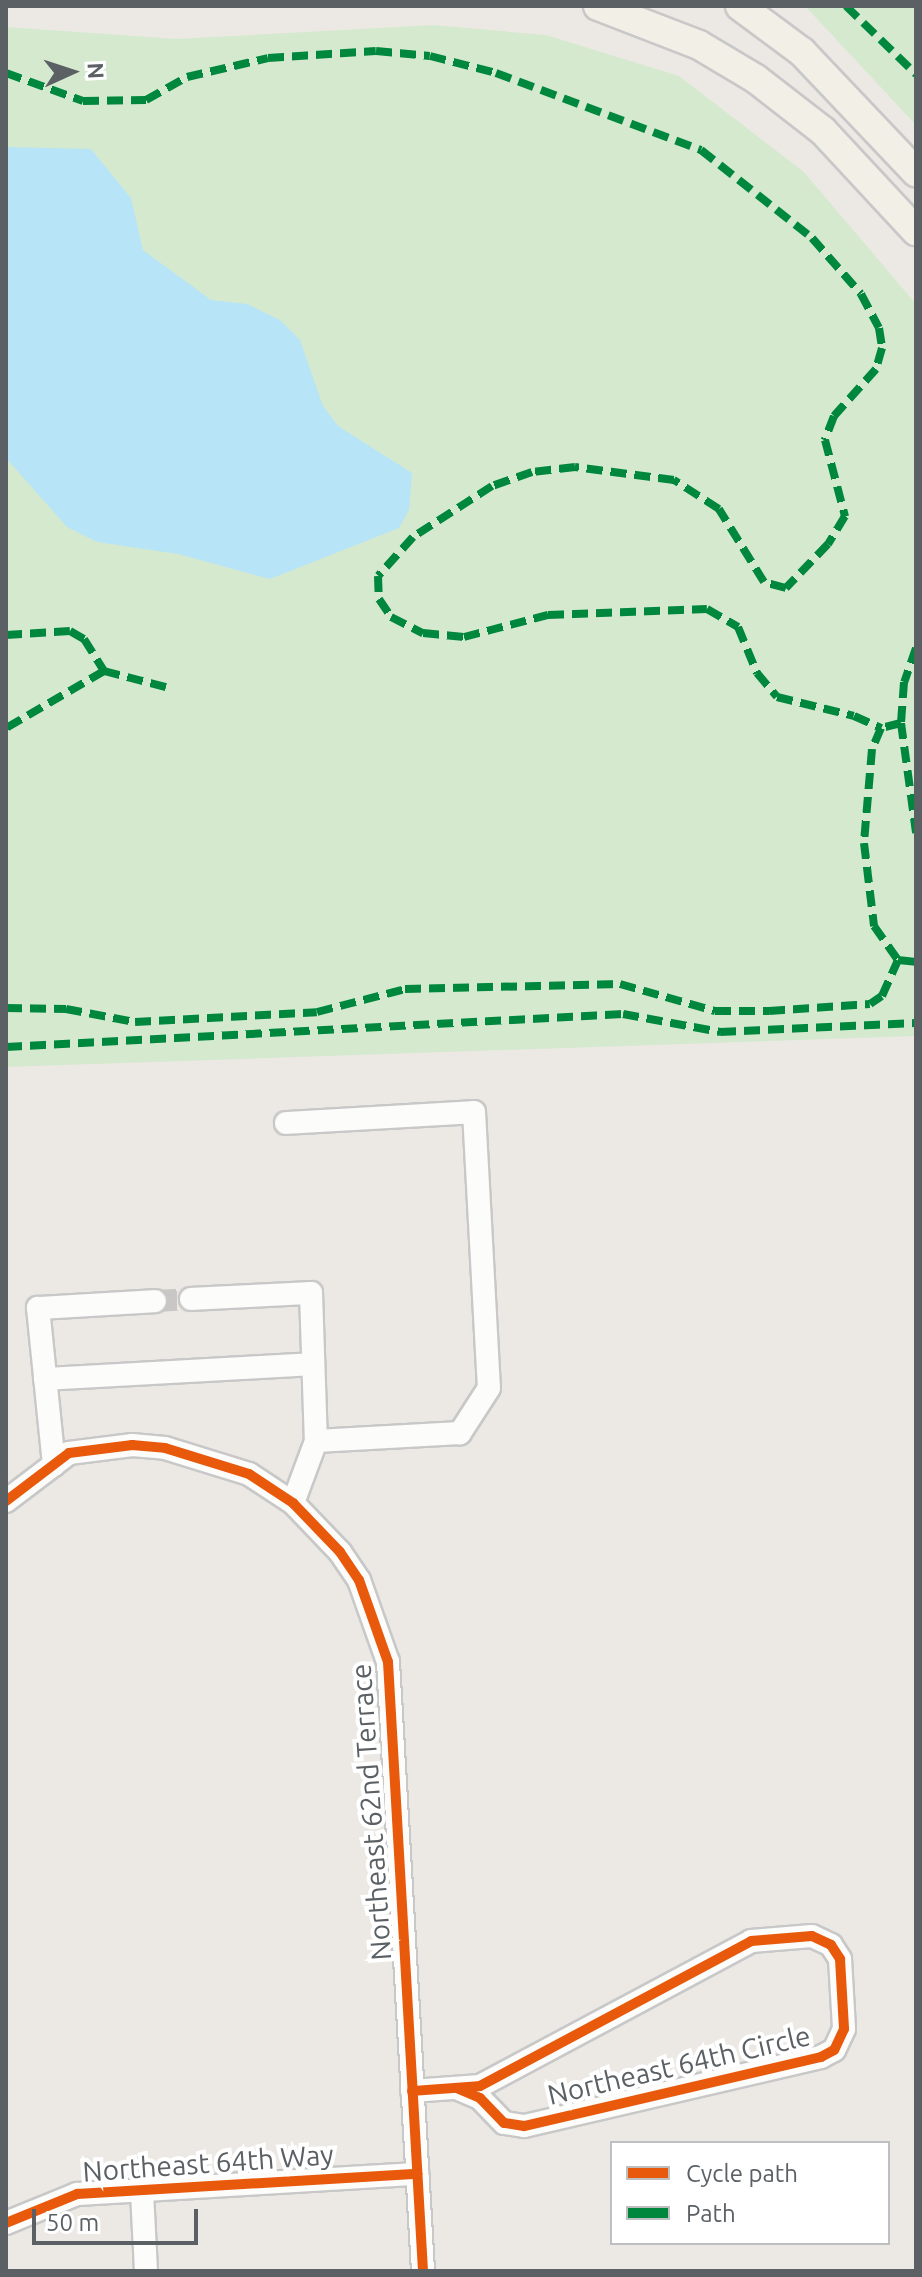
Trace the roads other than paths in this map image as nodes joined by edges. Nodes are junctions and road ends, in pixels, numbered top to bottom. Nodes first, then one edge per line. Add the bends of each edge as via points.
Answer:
1 (598, 6) edge
2 (740, 6) edge
3 (916, 172) edge
4 (916, 231) edge
5 (286, 1123) dead end
6 (191, 1299) tunnel mouth
7 (155, 1301) tunnel mouth
8 (313, 1364) junction
9 (45, 1379) junction
10 (316, 1441) junction
11 (54, 1465) junction
12 (6, 1501) edge
13 (293, 1503) junction
14 (459, 2089) junction
15 (412, 2091) junction
16 (417, 2174) junction
17 (142, 2192) junction
18 (6, 2223) edge
19 (146, 2271) edge
20 (423, 2271) edge

1 - 4 main road via 699,45 756,79 823,131
2 - 3 main road via 802,52
5 - 10 street via 474,1112 489,1388 460,1433
6 - 8 street via 311,1293
7 - 9 street via 38,1308
8 - 9 street
8 - 10 street
9 - 11 street
10 - 13 street
11 - 12 street, Northeast 62nd Terrace
11 - 13 street, Northeast 62nd Terrace via 69,1453 132,1445 165,1448 249,1474
13 - 15 street, Northeast 62nd Terrace via 359,1580 388,1662
14 - 14 street, Northeast 64th Circle via 480,2098 504,2123 524,2126 821,2057 834,2050 844,2029 840,1959 831,1945 812,1936 751,1941 480,2086
14 - 15 street, Northeast 64th Circle
15 - 16 street, Northeast 62nd Terrace
16 - 17 street, Northeast 64th Way
16 - 20 street, Northeast 62nd Terrace
17 - 18 street, Northeast 64th Way via 77,2194
17 - 19 street

